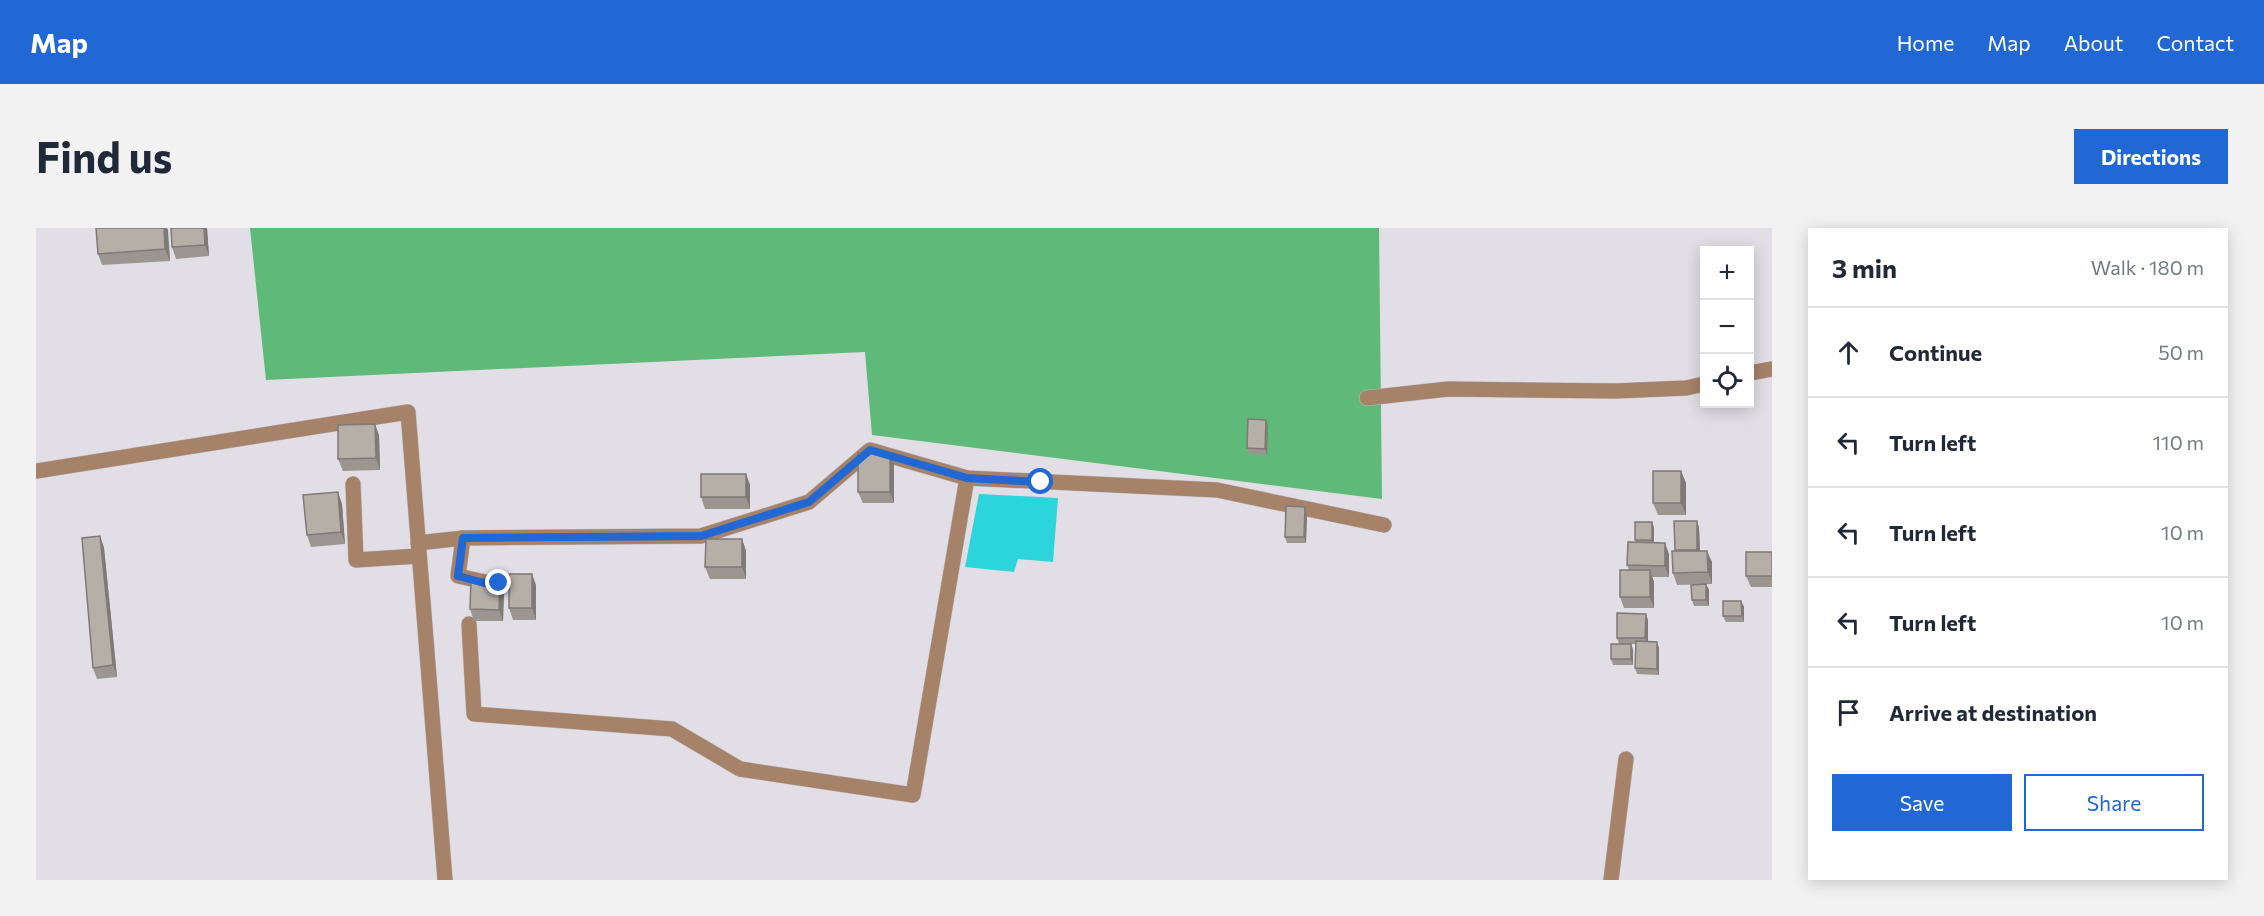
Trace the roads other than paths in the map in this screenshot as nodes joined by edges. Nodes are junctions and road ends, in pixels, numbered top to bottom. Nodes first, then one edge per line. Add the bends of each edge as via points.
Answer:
1 (1772, 369) edge
2 (1754, 372) edge
3 (1700, 385) edge
4 (1367, 398) dead end
5 (36, 471) edge
6 (967, 478) junction
7 (353, 484) dead end
8 (1383, 525) dead end
9 (463, 538) junction
10 (419, 549) junction
11 (499, 583) edge
12 (470, 624) dead end
13 (1626, 759) dead end
14 (445, 880) edge
15 (1611, 880) edge

1 - 2 street
3 - 4 street via 1615,391 1448,389
5 - 10 street via 408,412
6 - 8 street via 1217,490
6 - 9 street via 870,450 809,502 701,536
6 - 12 street via 913,795 740,768 672,729 474,714
7 - 10 street via 356,560
9 - 10 street
9 - 11 street via 458,576
10 - 14 street
13 - 15 street

